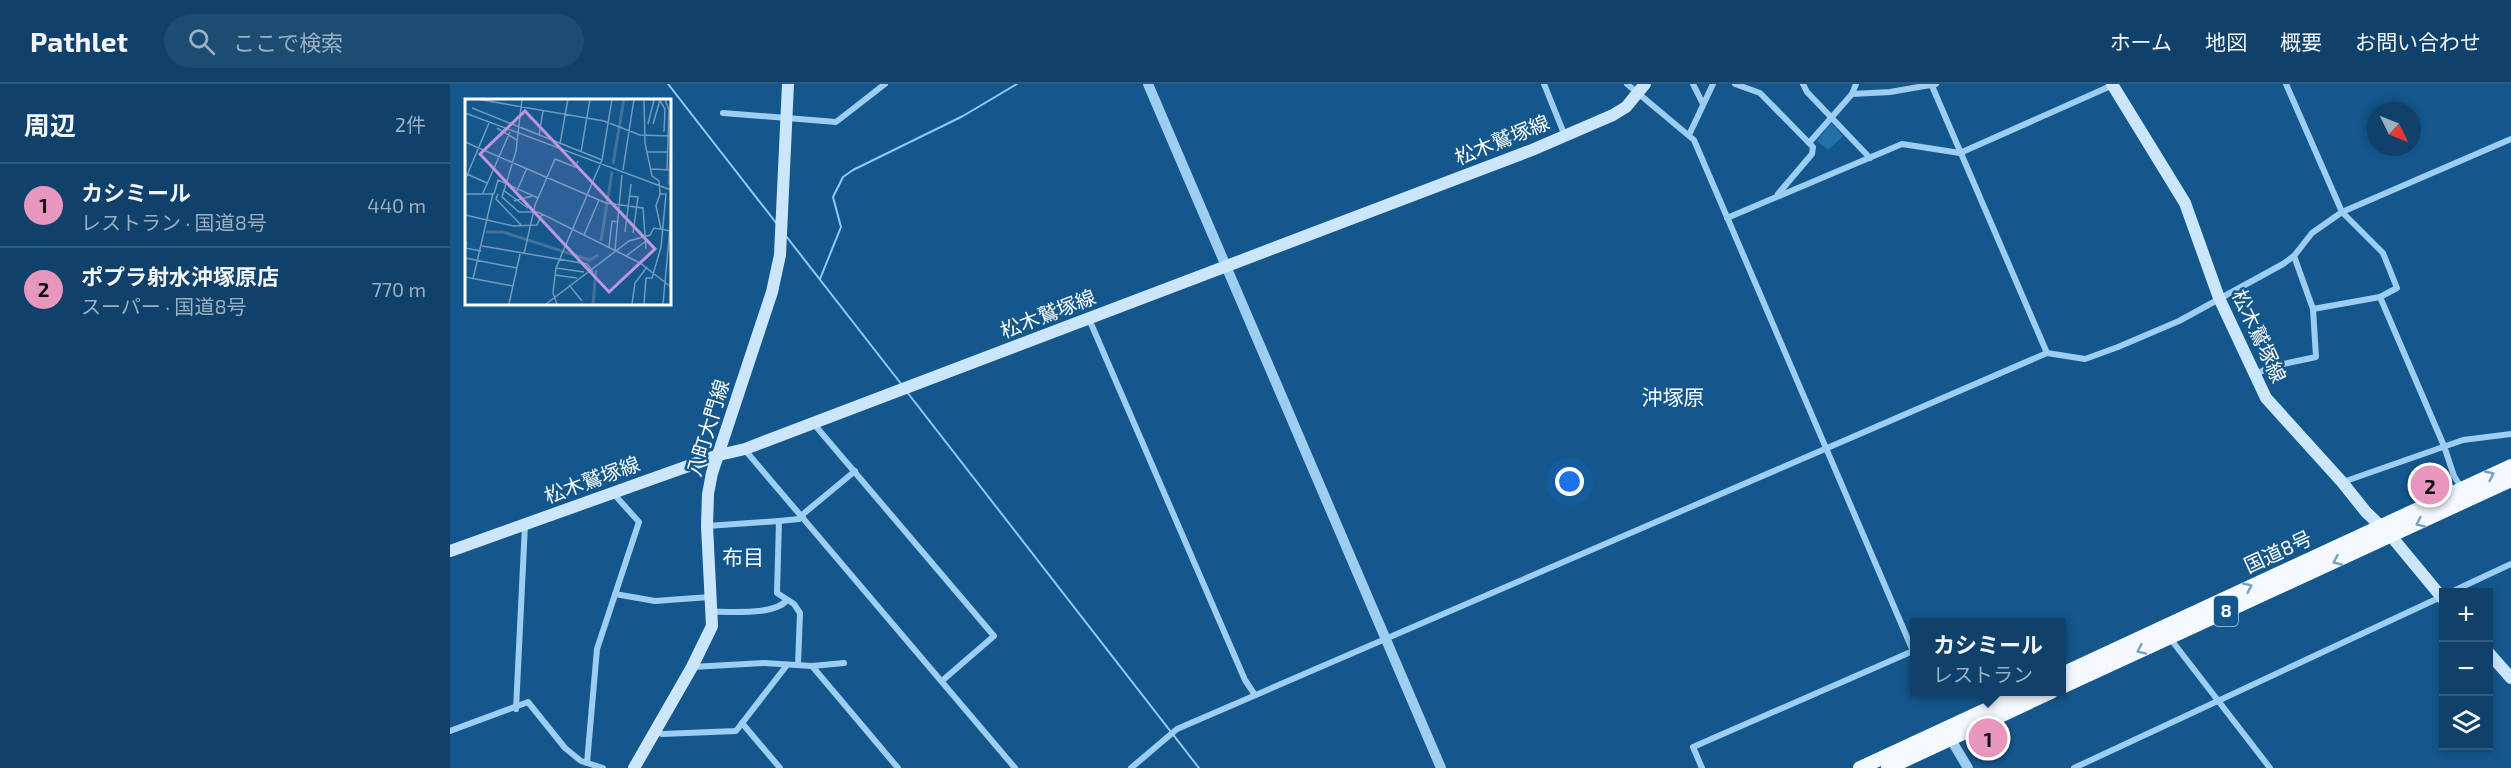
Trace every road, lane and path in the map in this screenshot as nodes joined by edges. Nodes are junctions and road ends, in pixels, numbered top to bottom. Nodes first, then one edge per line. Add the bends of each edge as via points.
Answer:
1 (788, 84) edge
2 (885, 84) edge
3 (1148, 84) edge
4 (1544, 84) edge
5 (1627, 84) edge
6 (1645, 84) edge
7 (1693, 84) edge
8 (1713, 84) edge
9 (1735, 84) edge
10 (1803, 84) edge
11 (1856, 84) edge
12 (2113, 84) edge
13 (2286, 84) edge
14 (1934, 85) edge
15 (1637, 94) junction
16 (1852, 94) junction
17 (1703, 104) junction
18 (723, 113) dead end
19 (787, 116) junction
20 (1832, 117) junction
21 (1689, 135) junction
22 (1565, 136) junction
23 (2511, 139) edge
24 (1809, 143) junction
25 (1960, 153) junction
26 (1870, 158) junction
27 (1778, 195) junction
28 (2342, 212) junction
29 (1727, 218) junction
30 (2294, 256) junction
31 (1226, 265) junction
32 (2379, 297) junction
33 (2219, 298) junction
34 (2313, 309) junction
35 (1089, 319) junction
36 (2047, 354) junction
37 (2255, 375) junction
38 (813, 423) junction
39 (2511, 434) edge
40 (2444, 446) junction
41 (745, 449) junction
42 (1826, 449) junction
43 (719, 455) junction
44 (2511, 466) edge
45 (855, 471) junction
46 (2511, 480) edge
47 (2342, 482) junction
48 (2462, 489) junction
49 (613, 493) junction
50 (802, 515) junction
51 (779, 521) junction
52 (525, 525) junction
53 (706, 526) junction
54 (2385, 532) junction
55 (450, 551) edge
56 (2511, 564) edge
57 (2462, 588) edge
58 (2439, 590) edge
59 (615, 594) junction
60 (710, 597) junction
61 (2439, 599) edge
62 (787, 600) junction
63 (711, 612) junction
64 (2169, 637) junction
65 (1385, 639) junction
66 (1910, 644) edge
67 (1910, 652) edge
68 (2493, 658) edge
69 (844, 663) dead end
70 (798, 664) junction
71 (787, 665) junction
72 (812, 666) junction
73 (692, 667) junction
74 (2066, 672) edge
75 (2511, 678) edge
76 (943, 680) junction
77 (2066, 685) edge
78 (1255, 695) junction
79 (2015, 696) edge
80 (2042, 696) edge
81 (2219, 701) junction
82 (516, 709) junction
83 (741, 723) junction
84 (450, 731) edge
85 (654, 731) junction
86 (1950, 738) junction
87 (587, 762) junction
88 (603, 768) edge
89 (634, 768) edge
90 (780, 768) edge
91 (898, 768) edge
92 (1015, 768) edge
93 (1131, 768) edge
94 (1441, 768) edge
95 (1702, 768) edge
96 (1860, 768) edge
97 (1888, 768) edge
98 (1968, 768) edge
99 (2074, 768) edge
100 (2270, 768) edge

1 - 19 main road, 八町大門線
2 - 19 street via 836,122
3 - 31 street
4 - 22 street
5 - 15 street
6 - 15 main road, 松木鷲塚線
7 - 17 street
8 - 17 street
9 - 24 street via 1760,93
10 - 20 street
11 - 16 street
12 - 25 street
12 - 33 main road, 松木鷲塚線 via 2186,203
13 - 28 street
14 - 16 street
14 - 25 street
15 - 21 street
15 - 22 main road, 松木鷲塚線 via 1613,116
16 - 20 street
17 - 21 street
18 - 19 street
19 - 43 main road, 八町大門線 via 780,255 772,292
20 - 24 street
20 - 26 street
21 - 29 street
22 - 31 main road, 松木鷲塚線
23 - 28 street
24 - 27 street via 1812,154
25 - 26 street via 1902,144
25 - 36 street
26 - 27 street
27 - 29 street
28 - 30 street via 2312,233
28 - 32 street via 2383,254 2397,288
29 - 42 street
30 - 33 street
30 - 34 street
31 - 35 main road, 松木鷲塚線
31 - 65 street
32 - 34 street
32 - 40 street
33 - 36 street via 2179,321 2085,359
33 - 37 main road, 松木鷲塚線
34 - 37 street via 2316,357 2270,367
35 - 38 main road, 松木鷲塚線
35 - 78 street via 1245,680
36 - 42 street
37 - 47 main road, 松木鷲塚線 via 2266,398
38 - 41 main road, 松木鷲塚線
38 - 45 street
39 - 40 street
40 - 47 street
40 - 48 street
41 - 43 main road, 松木鷲塚線
41 - 50 street
42 - 65 street
42 - 66 street
43 - 49 main road, 松木鷲塚線
43 - 53 main road, 八町大門線 via 708,494
48 -> 44 highway, 国道8号 / 8
45 - 50 street
45 - 76 street via 994,636
46 -> 54 highway, 国道8号 / 8
47 - 54 main road, 松木鷲塚線
48 - 54 highway, 国道8号 / 8
49 - 52 main road, 松木鷲塚線
49 - 59 street via 639,522
50 - 51 street via 799,519
50 - 76 street
51 - 53 street
51 - 62 street via 777,593
52 - 55 main road, 松木鷲塚線
52 - 82 street
53 - 60 main road, 八町大門線
54 - 58 main road, 松木鷲塚線
54 -> 64 highway, 国道8号 / 8
74 -> 54 highway, 国道8号 / 8
56 - 57 street
59 - 60 street via 655,601
59 - 87 street via 597,649
60 - 63 main road, 八町大門線
61 - 81 street
62 - 63 street via 783,605 758,611
62 - 70 street via 800,613
63 - 73 main road, 八町大門線 via 712,626
64 -> 77 highway, 国道8号 / 8
64 - 81 street
65 - 78 street
65 - 94 street
67 - 95 street via 1693,747
68 - 75 main road
69 - 72 street
70 - 71 street
70 - 72 street
71 - 73 street
71 - 83 street
72 - 91 street
73 - 85 main road, 八町大門線
76 - 92 street
78 - 93 street via 1177,729
79 - 96 highway
80 - 86 highway
81 - 99 street
81 - 100 street
82 - 84 street
82 - 87 street via 528,702 565,748
83 - 85 street via 736,731
83 - 90 street
85 - 89 main road, 八町大門線
86 - 97 highway
86 - 98 street
87 - 88 street

